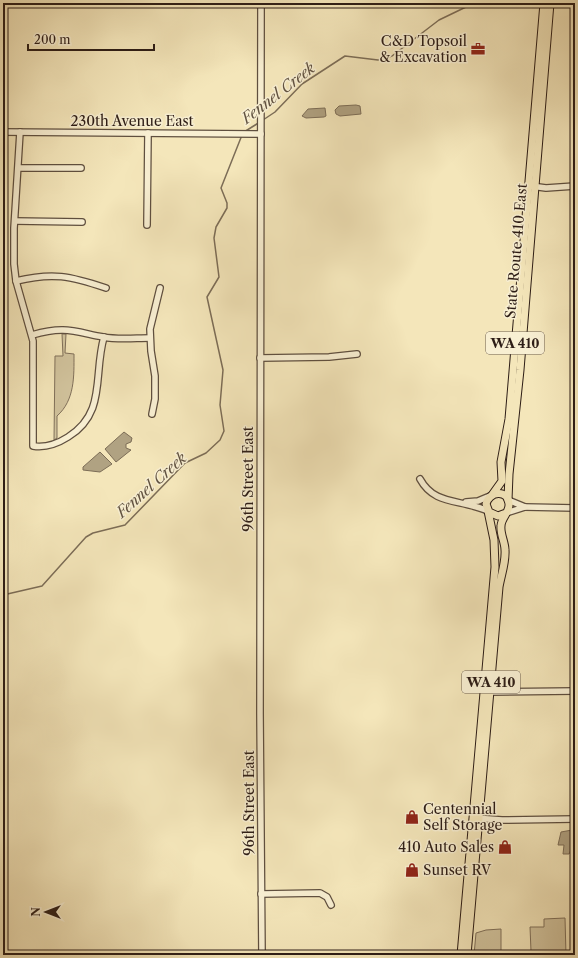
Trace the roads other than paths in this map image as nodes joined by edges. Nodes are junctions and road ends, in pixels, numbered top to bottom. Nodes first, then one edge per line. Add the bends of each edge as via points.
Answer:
1 (261, 3) edge
2 (544, 3) edge
3 (550, 3) edge
4 (3, 132) edge
5 (20, 132) junction
6 (148, 133) junction
7 (261, 134) junction
8 (19, 168) junction
9 (81, 168) dead end
10 (532, 186) junction
11 (575, 186) edge
12 (15, 221) junction
13 (82, 222) dead end
14 (147, 225) dead end
15 (16, 281) junction
16 (106, 288) dead end
17 (160, 288) dead end
18 (32, 335) junction
19 (104, 337) junction
20 (150, 338) junction
21 (357, 354) dead end
22 (260, 358) junction
23 (152, 414) dead end
24 (420, 479) dead end
25 (491, 496) junction
26 (508, 500) junction
27 (457, 503) junction
28 (525, 507) junction
29 (575, 508) edge
30 (488, 511) junction
31 (506, 513) junction
32 (490, 692) junction
33 (575, 692) edge
34 (476, 818) junction
35 (575, 819) edge
36 (261, 894) junction
37 (331, 905) dead end
38 (262, 955) edge
39 (461, 955) edge
40 (467, 955) edge

1 - 7 street, 96th Street East
2 - 10 main road, State Route 410 East / WA 410
3 - 10 main road, State Route 410 East / WA 410
4 - 5 street, 230th Avenue East
5 - 6 street, 230th Avenue East
5 - 8 street
6 - 7 street, 230th Avenue East
6 - 14 street
7 - 22 street, 96th Street East
8 - 9 street
8 - 12 street
10 - 11 street
10 - 25 main road, State Route 410 East / WA 410 via 508,425 501,462 502,481
10 - 26 main road, State Route 410 East / WA 410
12 - 13 street
12 - 15 street
15 - 16 street via 40,276 62,276
15 - 18 street
17 - 20 street via 152,315
18 - 19 street via 52,330 66,330
18 - 19 street via 33,446 52,445 65,439 80,429 93,410
19 - 20 street
20 - 23 street via 155,376
21 - 22 street
22 - 36 street, 96th Street East
24 - 27 street via 427,490 435,496
25 - 26 main road via 503,494
25 - 27 street via 478,501
25 - 30 main road, WA 410 via 486,504
26 - 28 street
26 - 31 main road, WA 410 via 509,508
27 - 30 street
28 - 29 street
28 - 31 street
30 - 31 main road via 496,516
30 - 34 main road, WA 410 via 494,540 495,567
31 - 32 main road, WA 410 via 500,528 505,555 499,587
32 - 33 street
32 - 34 main road, WA 410
34 - 35 street
34 - 39 main road, WA 410
34 - 40 main road, WA 410
36 - 37 street via 320,893 327,897
36 - 38 street, 96th Street East

